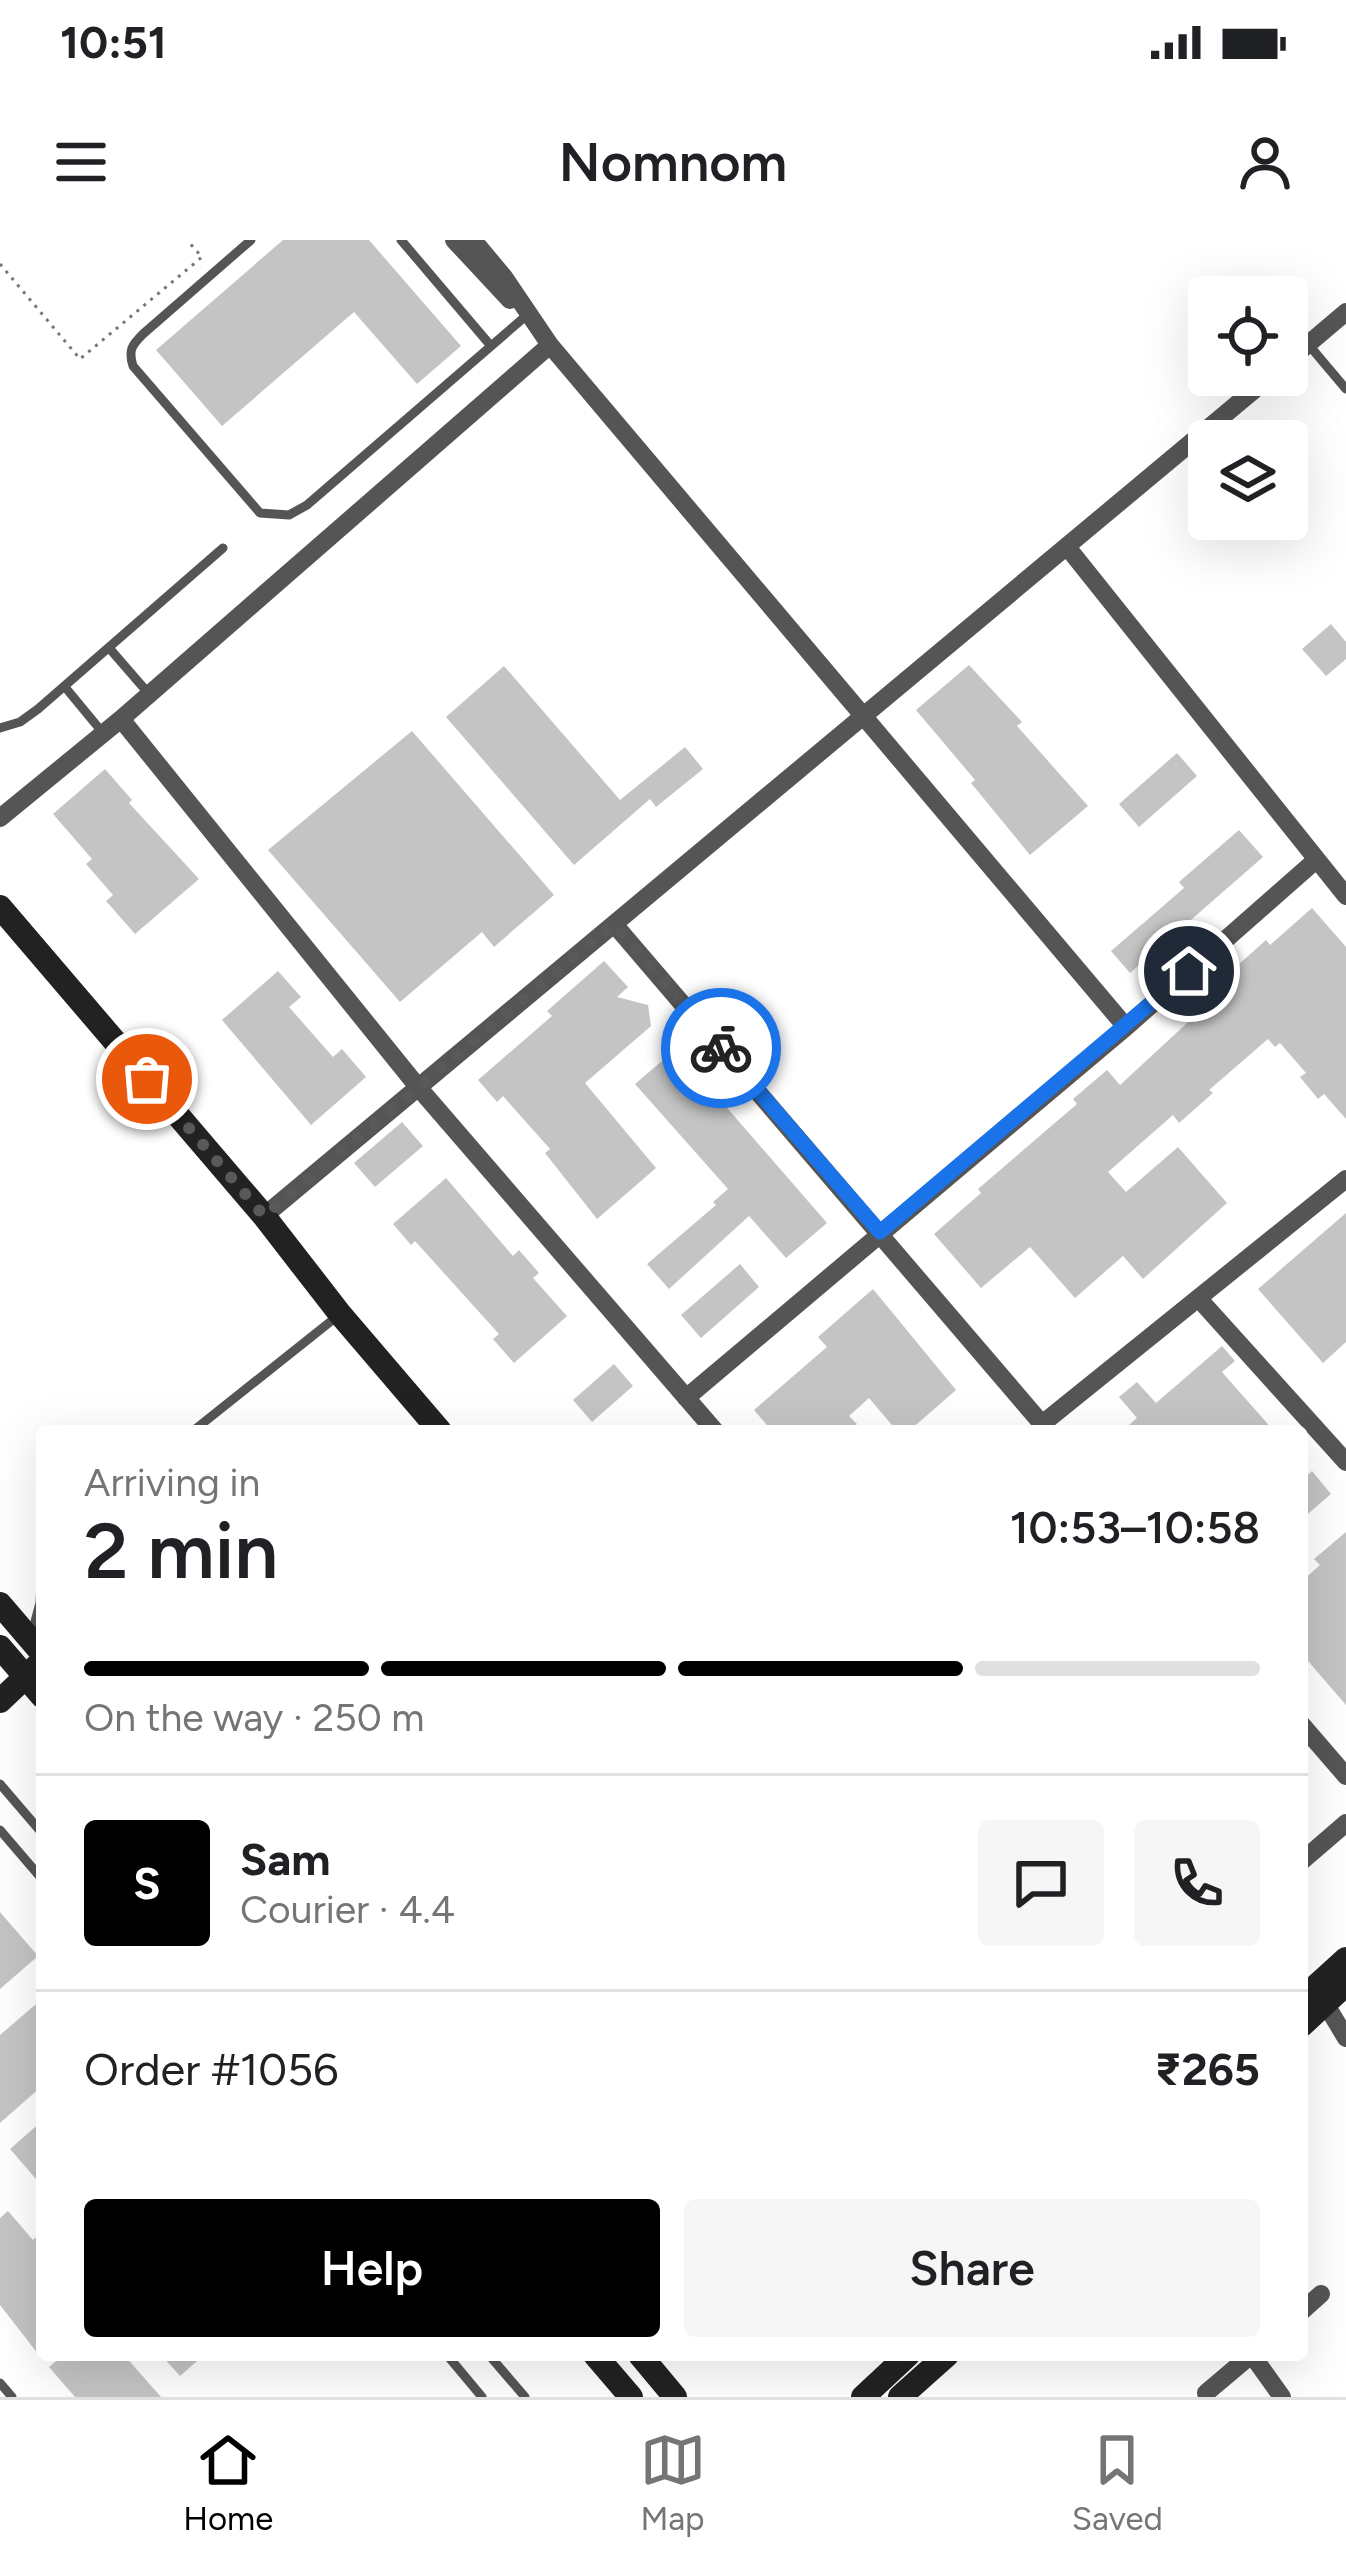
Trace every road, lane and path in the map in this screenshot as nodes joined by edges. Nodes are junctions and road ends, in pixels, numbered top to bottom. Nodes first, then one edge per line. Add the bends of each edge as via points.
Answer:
1 (188, 240) edge
2 (251, 240) edge
3 (400, 240) edge
4 (454, 240) edge
5 (472, 240) edge
6 (0, 263) edge
7 (1346, 312) edge
8 (527, 315) junction
9 (1308, 344) joint
10 (550, 345) junction
11 (491, 346) junction
12 (1346, 389) edge
13 (1247, 396) edge
14 (223, 548) dead end
15 (1068, 548) junction
16 (110, 649) junction
17 (64, 687) junction
18 (149, 694) junction
19 (866, 716) junction
20 (121, 719) junction
21 (0, 728) edge
22 (103, 733) junction
23 (0, 818) edge
24 (1316, 860) junction
25 (1342, 884) edge
26 (0, 907) edge
27 (614, 924) junction
28 (1126, 1027) junction
29 (418, 1087) junction
30 (1346, 1179) edge
31 (264, 1216) junction
32 (880, 1232) junction
33 (1199, 1299) junction
34 (340, 1313) junction
35 (686, 1397) junction
36 (201, 1425) edge
37 (435, 1425) edge
38 (710, 1425) edge
39 (1042, 1425) edge
40 (1049, 1425) edge
41 (1346, 1462) edge
42 (0, 1604) edge
43 (36, 1618) edge
44 (24, 1663) edge
45 (0, 1701) edge
46 (1308, 1732) edge
47 (1346, 1776) edge
48 (0, 1784) edge
49 (1346, 1823) edge
50 (36, 1826) edge
51 (0, 1830) edge
52 (1308, 1857) edge
53 (36, 1872) edge
54 (1346, 1959) edge
55 (1346, 1984) edge
56 (1314, 2001) edge
57 (1346, 2038) edge
58 (1321, 2294) dead end
59 (1308, 2306) edge
60 (452, 2361) edge
61 (494, 2361) edge
62 (600, 2361) edge
63 (645, 2361) edge
64 (902, 2361) edge
65 (940, 2361) edge
66 (1244, 2361) edge
67 (1255, 2361) edge
68 (0, 2383) edge
69 (1207, 2393) dead end
70 (12, 2397) edge
71 (482, 2397) edge
72 (525, 2397) edge
73 (632, 2397) edge
74 (675, 2397) edge
75 (863, 2397) edge
76 (900, 2397) edge
77 (1282, 2397) edge

1 - 6 path via 202,257 80,359
2 - 11 lane via 143,334 130,355 260,513 289,515 308,505
3 - 11 lane
4 - 8 street
5 - 8 street
7 - 9 street
8 - 10 street
8 - 11 lane
9 - 12 lane
10 - 18 street
10 - 19 street
13 - 15 street
14 - 16 lane
15 - 19 street
15 - 24 street
16 - 17 lane
16 - 18 lane
17 - 21 lane
17 - 22 lane
18 - 20 street
19 - 27 street
19 - 28 street
20 - 22 street
20 - 29 street
22 - 23 street
24 - 25 street
24 - 28 street
26 - 31 street
27 - 29 street
27 - 32 street
28 - 32 street
29 - 31 street
29 - 35 street
30 - 33 street
31 - 34 street
32 - 35 street
32 - 39 street
33 - 40 street
33 - 41 street
34 - 36 lane
34 - 37 street
35 - 38 street
42 - 44 street
43 - 44 lane
44 - 45 street
46 - 47 street
48 - 50 lane
49 - 52 street
51 - 53 lane
54 - 56 street
55 - 56 street
56 - 57 street
58 - 59 street
60 - 71 lane
61 - 72 lane
62 - 73 street
63 - 74 street
64 - 75 street
65 - 76 street
66 - 69 street
67 - 77 street
68 - 70 lane

